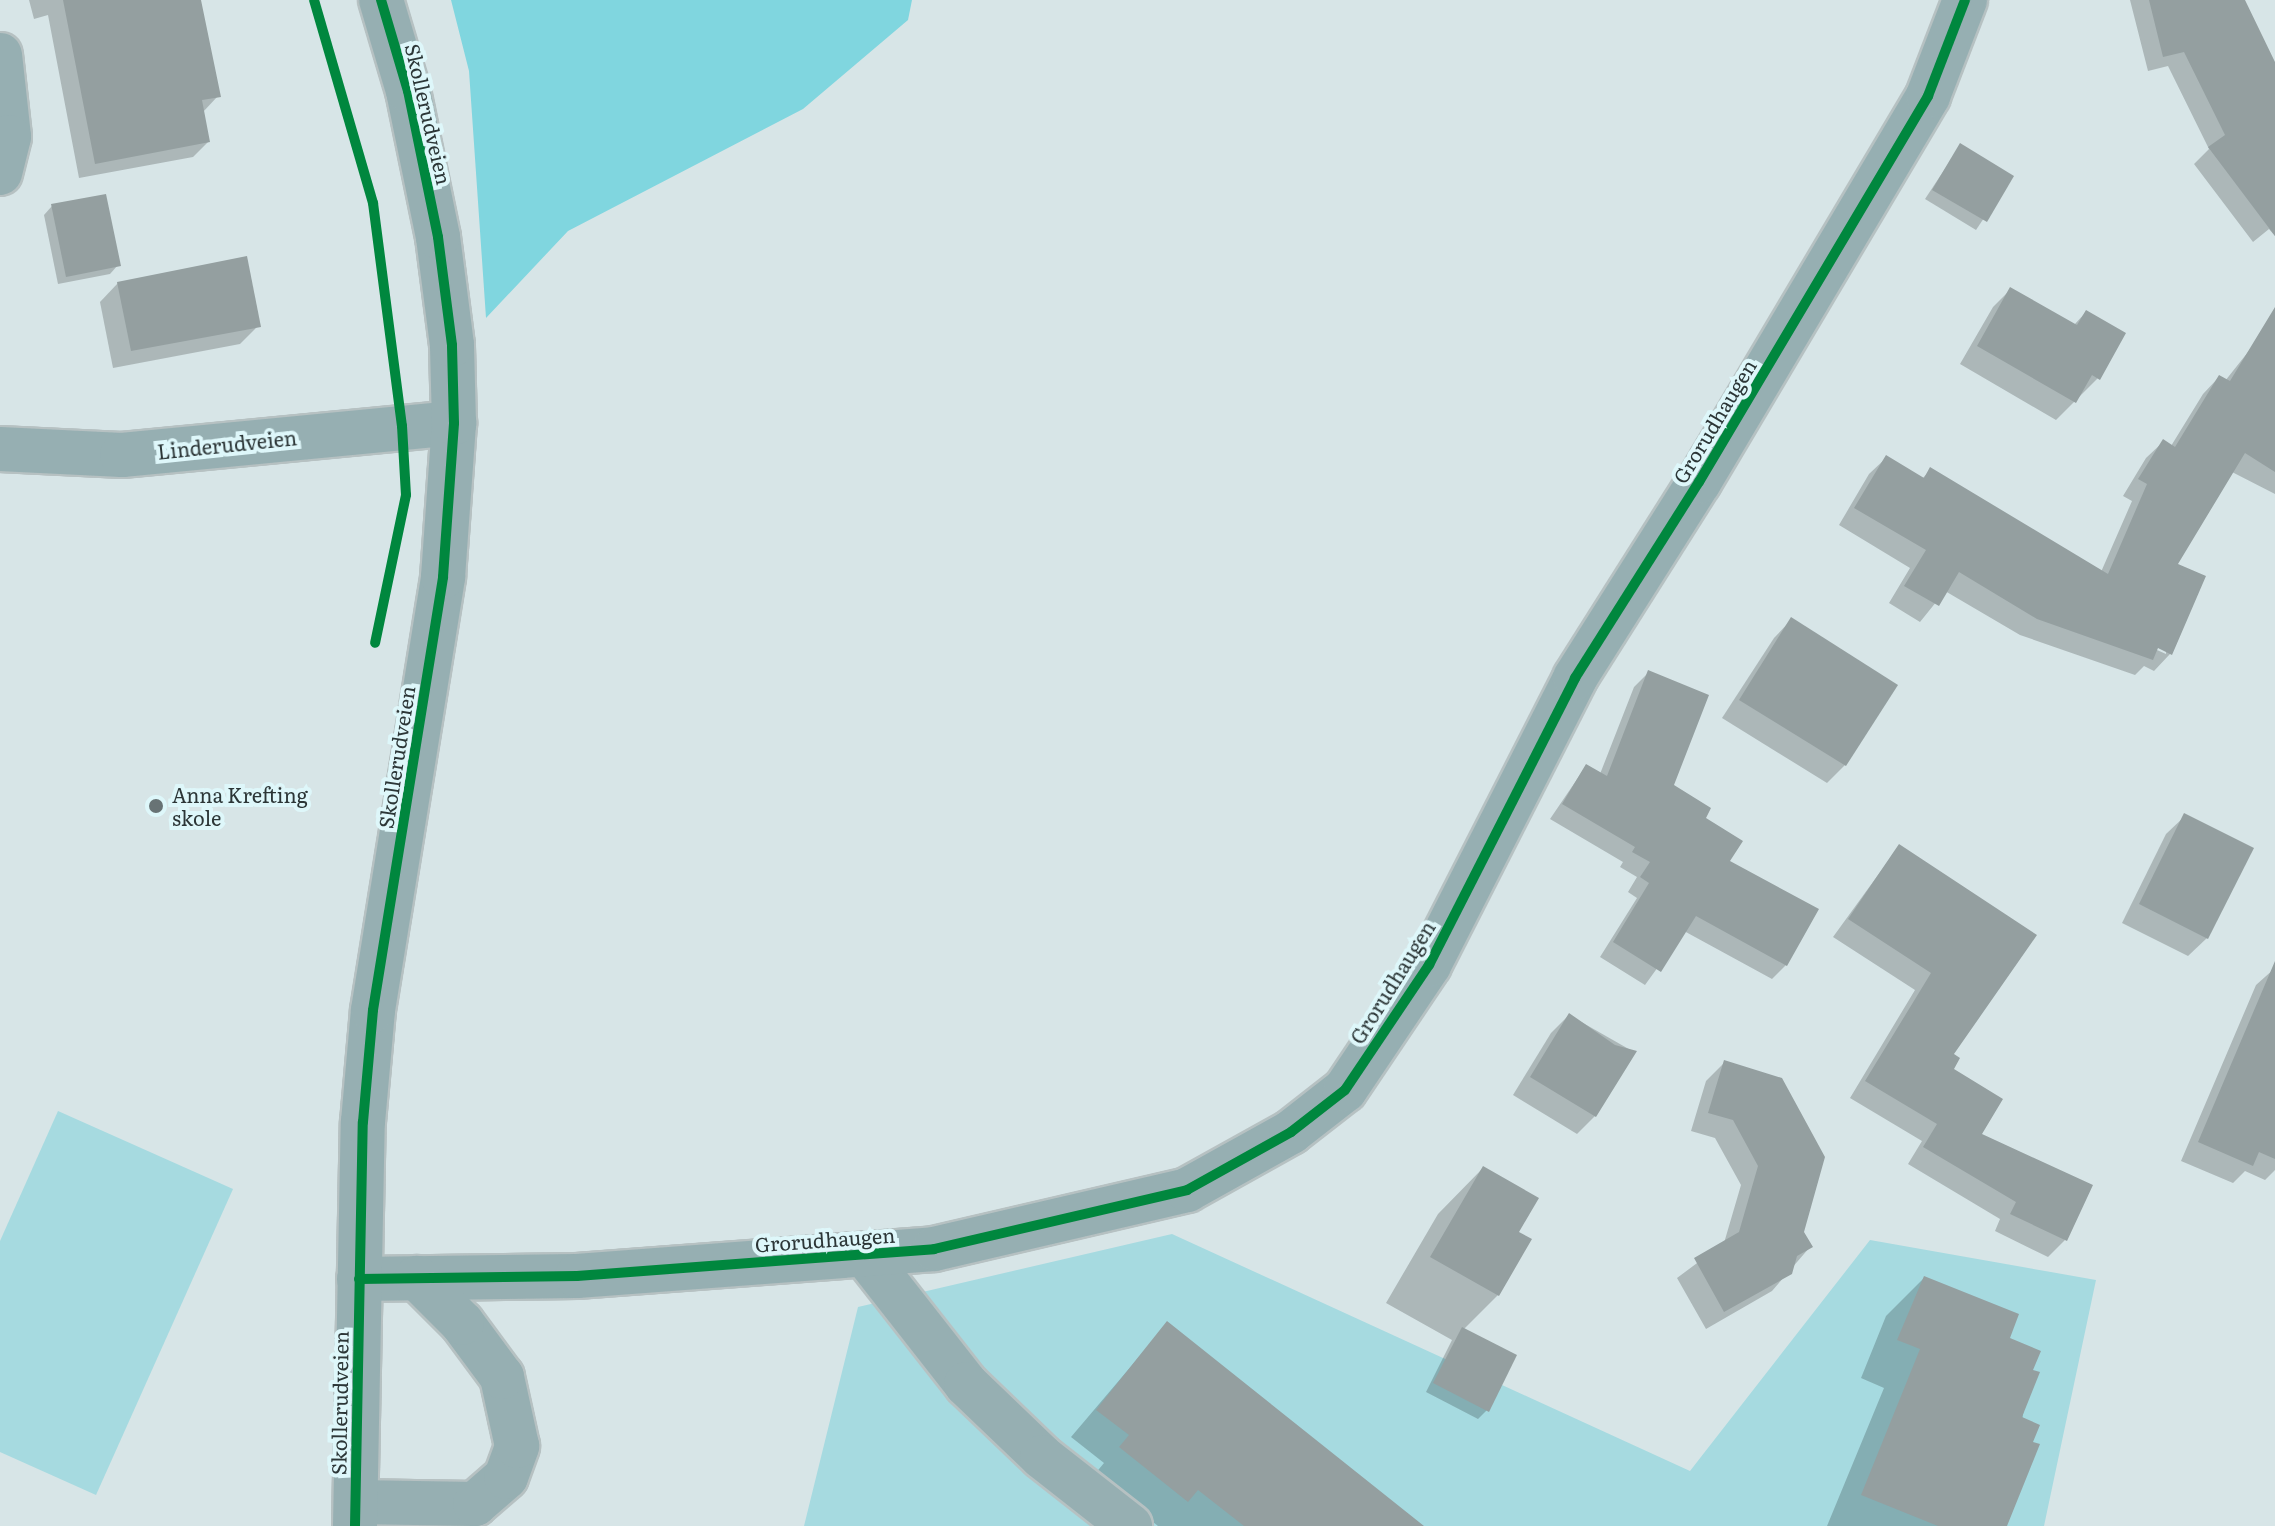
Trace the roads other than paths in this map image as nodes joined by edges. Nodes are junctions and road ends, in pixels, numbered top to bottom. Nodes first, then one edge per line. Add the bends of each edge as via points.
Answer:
1 (381, 0) edge
2 (1965, 0) edge
3 (0, 55) edge
4 (0, 173) edge
5 (454, 423) junction
6 (0, 449) edge
7 (865, 1255) junction
8 (417, 1278) junction
9 (359, 1279) junction
10 (355, 1514) edge
11 (1130, 1526) edge

1 - 5 street, Skollerudveien via 408,91 438,237 452,345
2 - 7 street, Grorudhaugen via 1928,96 1699,482 1575,678 1429,965 1345,1090 1291,1132 1187,1190 934,1249
3 - 4 street via 9,137
5 - 6 street, Linderudveien via 122,455
5 - 9 street, Skollerudveien via 443,577 373,1010
7 - 8 street, Grorudhaugen via 577,1276
7 - 11 street via 966,1384 1042,1457
8 - 9 street, Grorudhaugen
8 - 10 street via 462,1323 502,1377 517,1446 506,1477 475,1504
9 - 10 street, Skollerudveien

